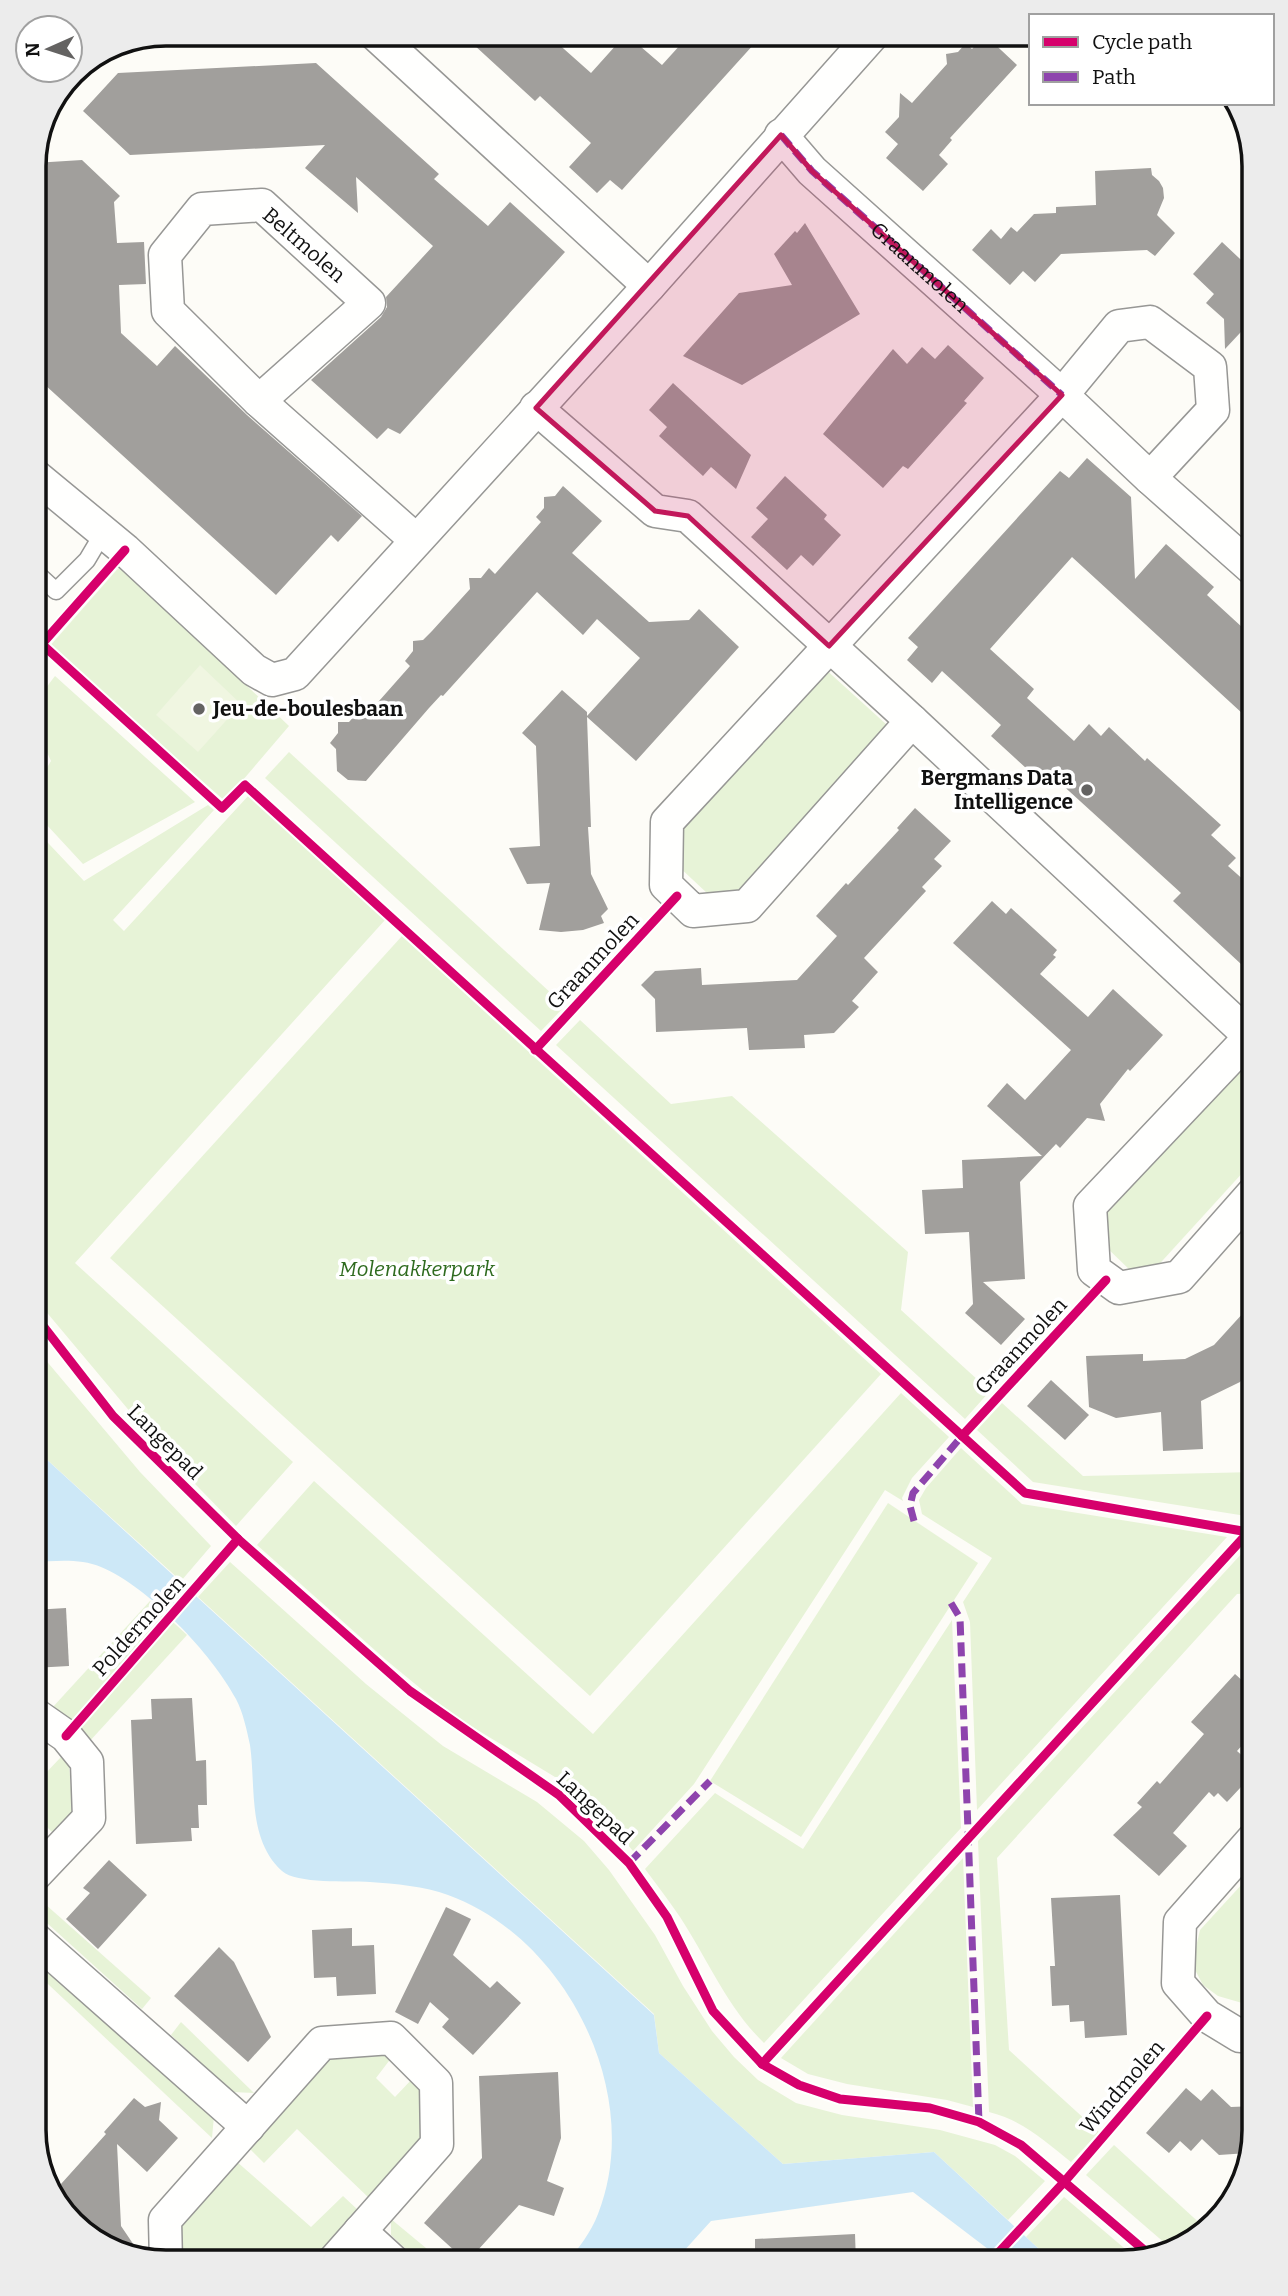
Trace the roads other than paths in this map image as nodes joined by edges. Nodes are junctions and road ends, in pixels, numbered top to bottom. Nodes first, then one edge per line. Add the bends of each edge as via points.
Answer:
1 (388, 46) edge
2 (862, 46) edge
3 (781, 135) junction
4 (649, 286) junction
5 (1062, 395) junction
6 (259, 401) junction
7 (536, 408) junction
8 (1150, 478) junction
9 (46, 485) edge
10 (103, 533) junction
11 (416, 540) junction
12 (1242, 559) edge
13 (46, 582) edge
14 (829, 646) junction
15 (912, 721) junction
16 (1242, 1030) edge
17 (1242, 1049) edge
18 (1242, 1206) edge
19 (46, 1722) edge
20 (1242, 1852) edge
21 (46, 1863) edge
22 (46, 1948) edge
23 (1242, 2036) edge
24 (248, 2127) junction
25 (360, 2231) junction
26 (166, 2250) edge
27 (343, 2250) edge
28 (381, 2250) edge

1 - 4 street
2 - 3 street
3 - 4 street
3 - 5 street, Graanmolen via 812,171
4 - 7 street
5 - 8 street, Graanmolen
5 - 8 street via 1119,326 1150,323 1210,367 1213,410
5 - 14 street
6 - 6 street, Beltmolen via 369,303 262,205 202,209 165,255 168,311
6 - 11 street, Beltmolen
7 - 11 street
7 - 14 street via 655,511 688,516
8 - 12 street, Graanmolen
9 - 10 street
10 - 11 street via 254,670 272,680 295,674
10 - 13 lane via 87,560 56,591
14 - 15 street
14 - 15 street via 667,822 666,886 693,911 747,906
15 - 16 street
17 - 18 street via 1090,1206 1094,1270 1119,1288 1179,1277
19 - 21 street via 66,1736 87,1762 89,1818
20 - 23 street via 1180,1922 1178,1983 1206,2016
22 - 24 street
24 - 25 street via 322,2043 390,2038 436,2083 437,2144
24 - 26 street via 165,2220
25 - 27 street
25 - 28 street

